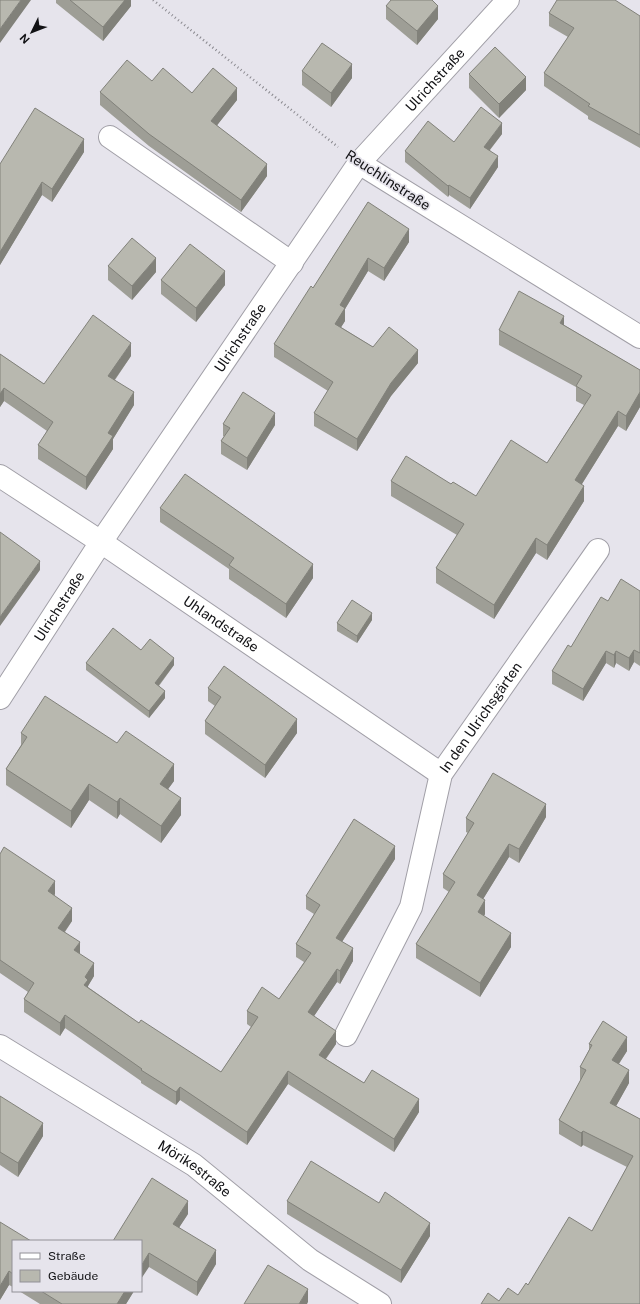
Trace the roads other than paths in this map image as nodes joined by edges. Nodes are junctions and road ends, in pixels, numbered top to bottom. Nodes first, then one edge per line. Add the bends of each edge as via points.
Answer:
1 (508, 0) edge
2 (110, 137) dead end
3 (359, 163) junction
4 (292, 263) junction
5 (640, 337) edge
6 (0, 476) edge
7 (101, 542) junction
8 (598, 550) dead end
9 (0, 698) edge
10 (441, 774) junction
11 (346, 1034) dead end
12 (0, 1046) edge
13 (380, 1304) edge

1 - 3 street, Ulrichstraße
2 - 4 street
3 - 4 street, Ulrichstraße
3 - 5 street, Reuchlinstraße
4 - 7 street, Ulrichstraße
6 - 7 street, Uhlandstraße
7 - 9 street, Ulrichstraße
7 - 10 street, Uhlandstraße
8 - 10 street, In den Ulrichsgärten
10 - 11 street, In den Ulrichsgärten via 411,907
12 - 13 street, Mörikestraße via 194,1165 310,1260

